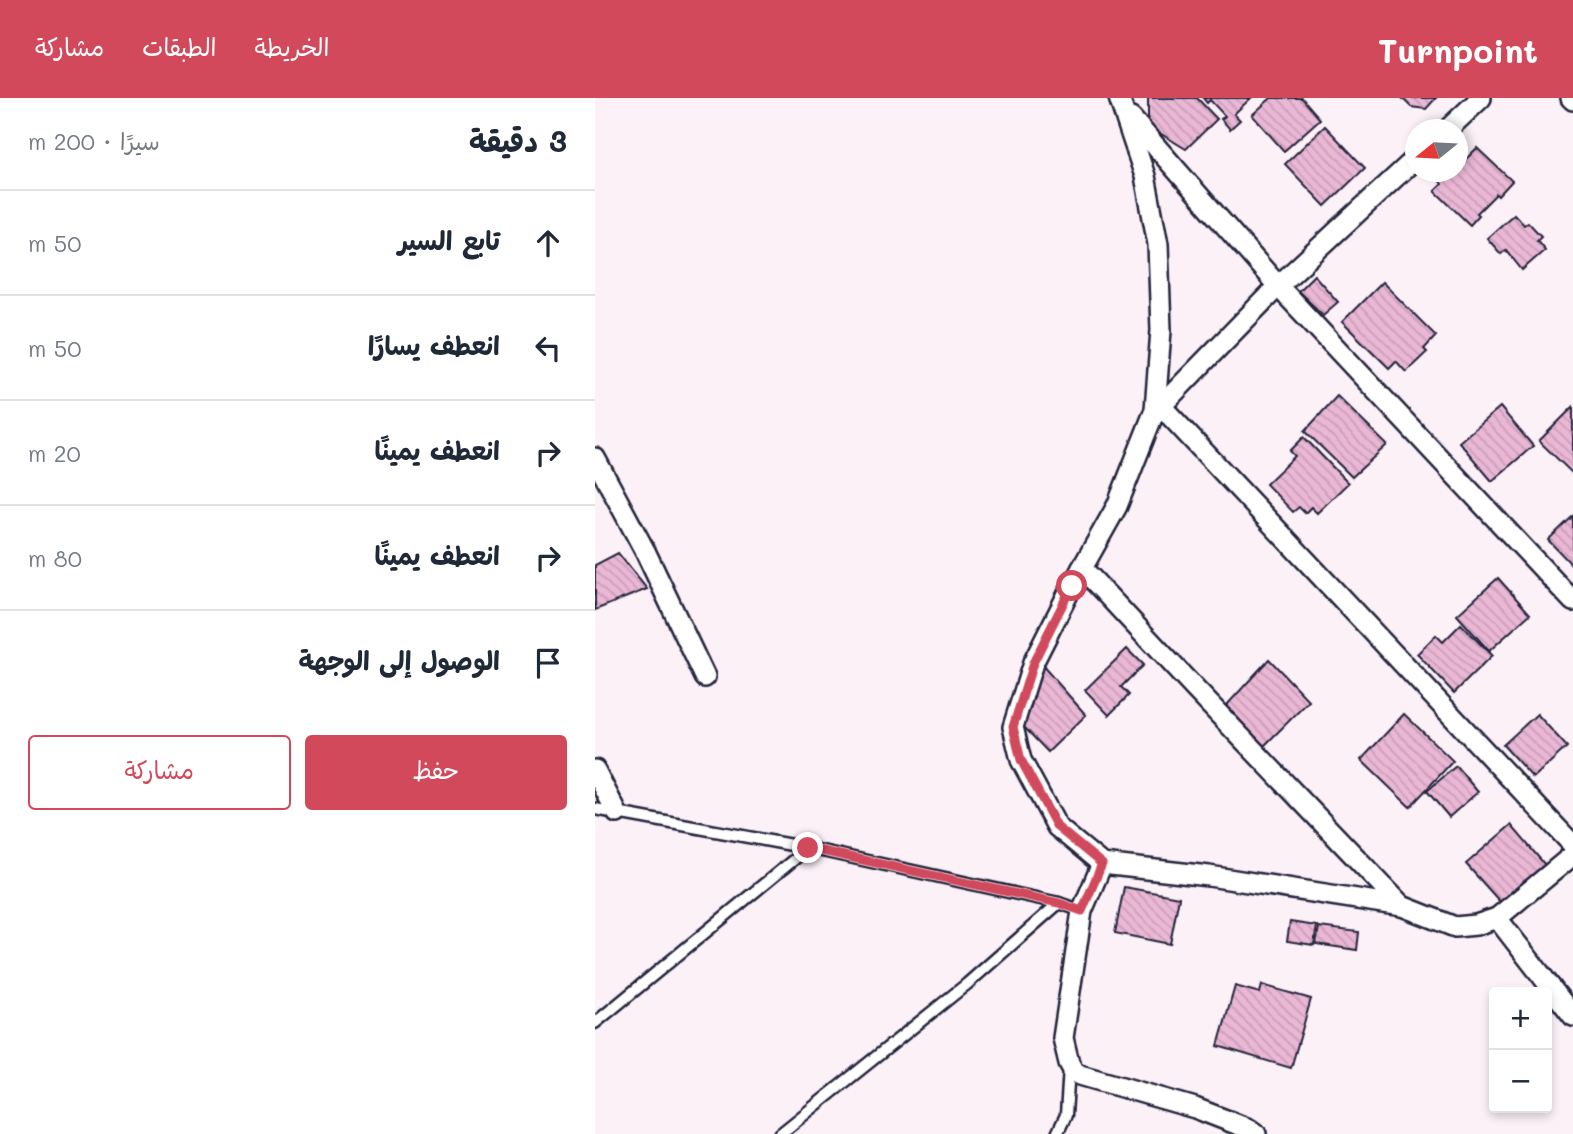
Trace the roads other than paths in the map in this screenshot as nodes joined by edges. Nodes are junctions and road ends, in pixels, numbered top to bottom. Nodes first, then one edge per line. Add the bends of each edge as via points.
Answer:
1 (1481, 98) edge
2 (1122, 105) edge
3 (1459, 119) edge
4 (1405, 169) edge
5 (1278, 286) junction
6 (1158, 408) junction
7 (595, 458) edge
8 (1082, 568) junction
9 (1573, 601) edge
10 (705, 677) dead end
11 (595, 770) edge
12 (595, 809) edge
13 (617, 813) junction
14 (1573, 845) edge
15 (808, 848) junction
16 (1573, 855) edge
17 (1102, 864) junction
18 (1059, 903) junction
19 (1402, 906) junction
20 (1082, 911) junction
21 (1497, 918) junction
22 (1573, 1016) edge
23 (595, 1023) edge
24 (1069, 1063) junction
25 (780, 1134) edge
26 (1057, 1134) edge
27 (1257, 1134) edge

1 - 3 street
2 - 5 street
2 - 6 street via 1145,176 1158,244
4 - 5 street
5 - 6 street
5 - 9 street
6 - 8 street via 1117,506
6 - 14 street
7 - 10 street
8 - 17 street via 1033,663 1013,727 1021,760 1057,827
8 - 19 street
11 - 13 street
12 - 13 lane
13 - 15 lane
15 - 18 lane
15 - 23 lane
16 - 21 street
17 - 19 street
17 - 20 street
18 - 20 lane
18 - 25 lane via 967,984
19 - 21 street via 1455,927
20 - 24 street via 1063,1038
21 - 22 street
24 - 26 lane via 1066,1115
24 - 27 street via 1080,1075 1195,1108

